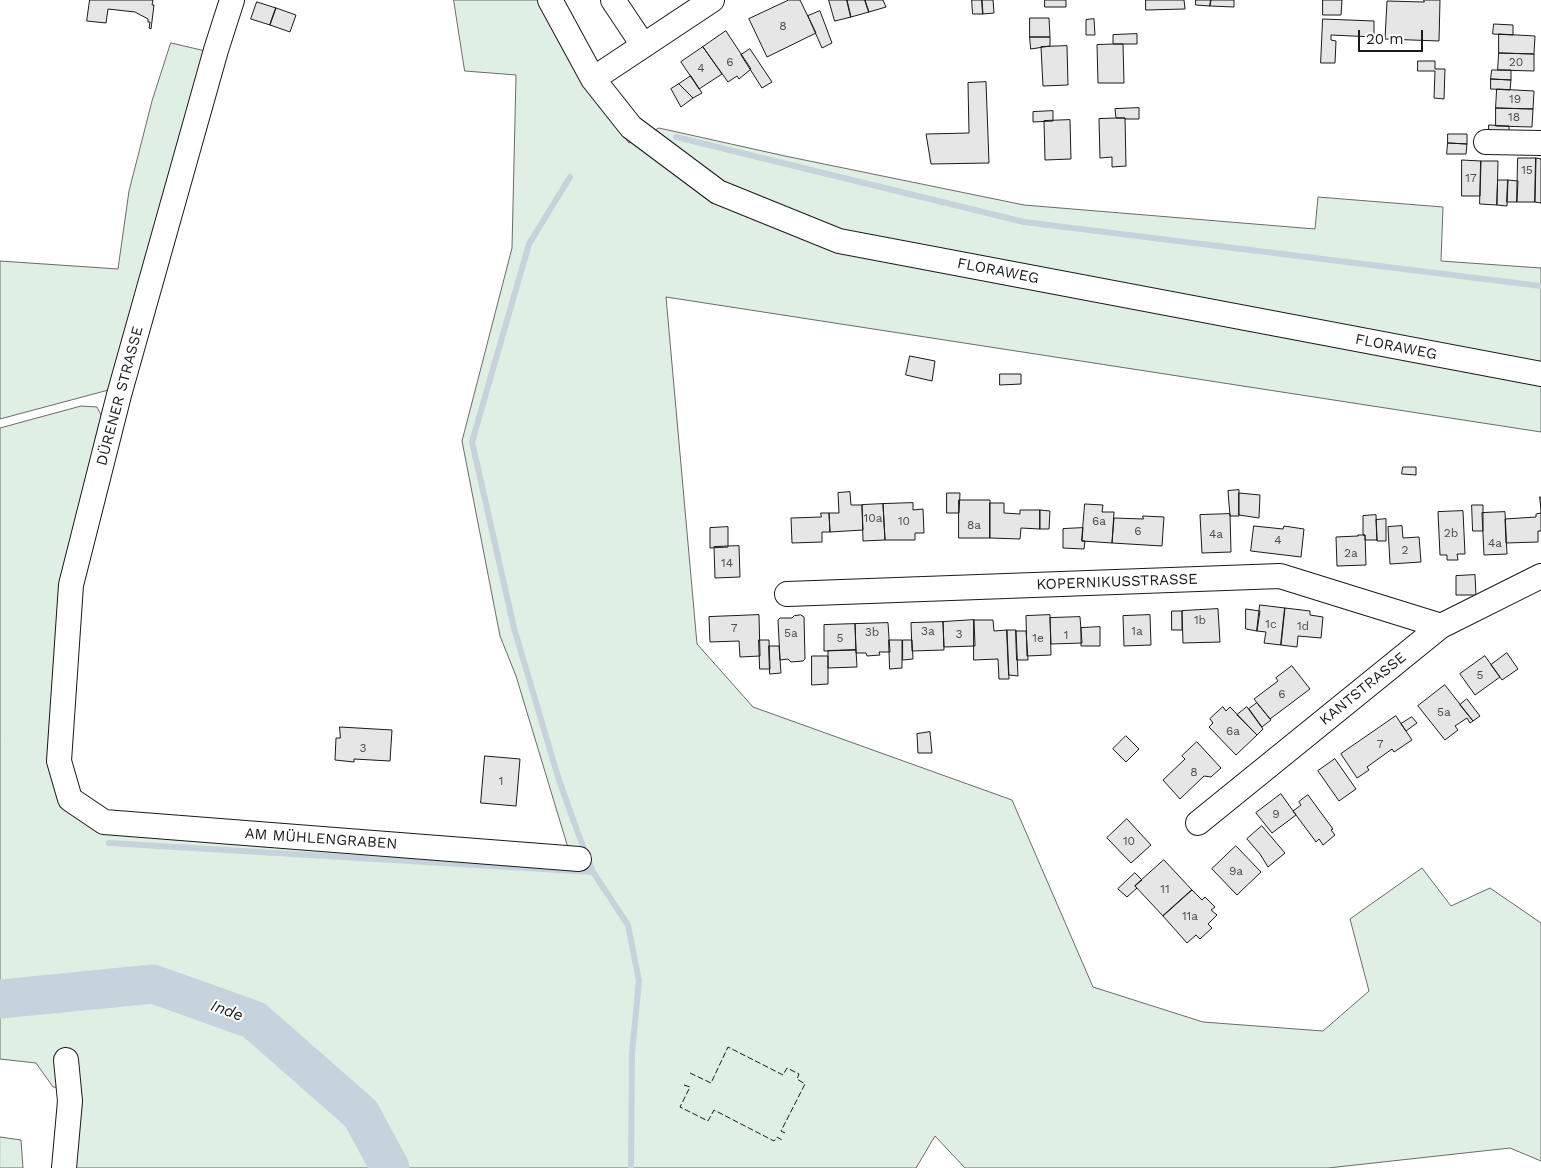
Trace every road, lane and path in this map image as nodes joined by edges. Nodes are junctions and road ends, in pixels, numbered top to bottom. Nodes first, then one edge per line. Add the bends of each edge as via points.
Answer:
1 (232, 0) edge
2 (550, 0) edge
3 (613, 0) edge
4 (712, 0) edge
5 (643, 45) junction
6 (593, 79) junction
7 (1486, 142) dead end
8 (1541, 143) edge
9 (1541, 374) edge
10 (1541, 576) edge
11 (787, 594) dead end
12 (1441, 626) junction
13 (70, 800) joint
14 (1198, 822) dead end
15 (579, 859) dead end
16 (66, 1060) dead end
17 (64, 1168) edge

1 - 13 street, DÜRENER STRASSE via 119,394 71,585 59,761
2 - 6 street, FLORAWEG
3 - 5 street
4 - 5 street
5 - 6 street
6 - 9 street, FLORAWEG via 631,127 718,192 839,241
7 - 8 street
10 - 12 street, KANTSTRASSE
11 - 12 street, KOPERNIKUSSTRASSE via 1280,576
12 - 14 street, KANTSTRASSE
13 - 15 street, AM MÜHLENGRABEN via 104,822
16 - 17 street via 70,1101

